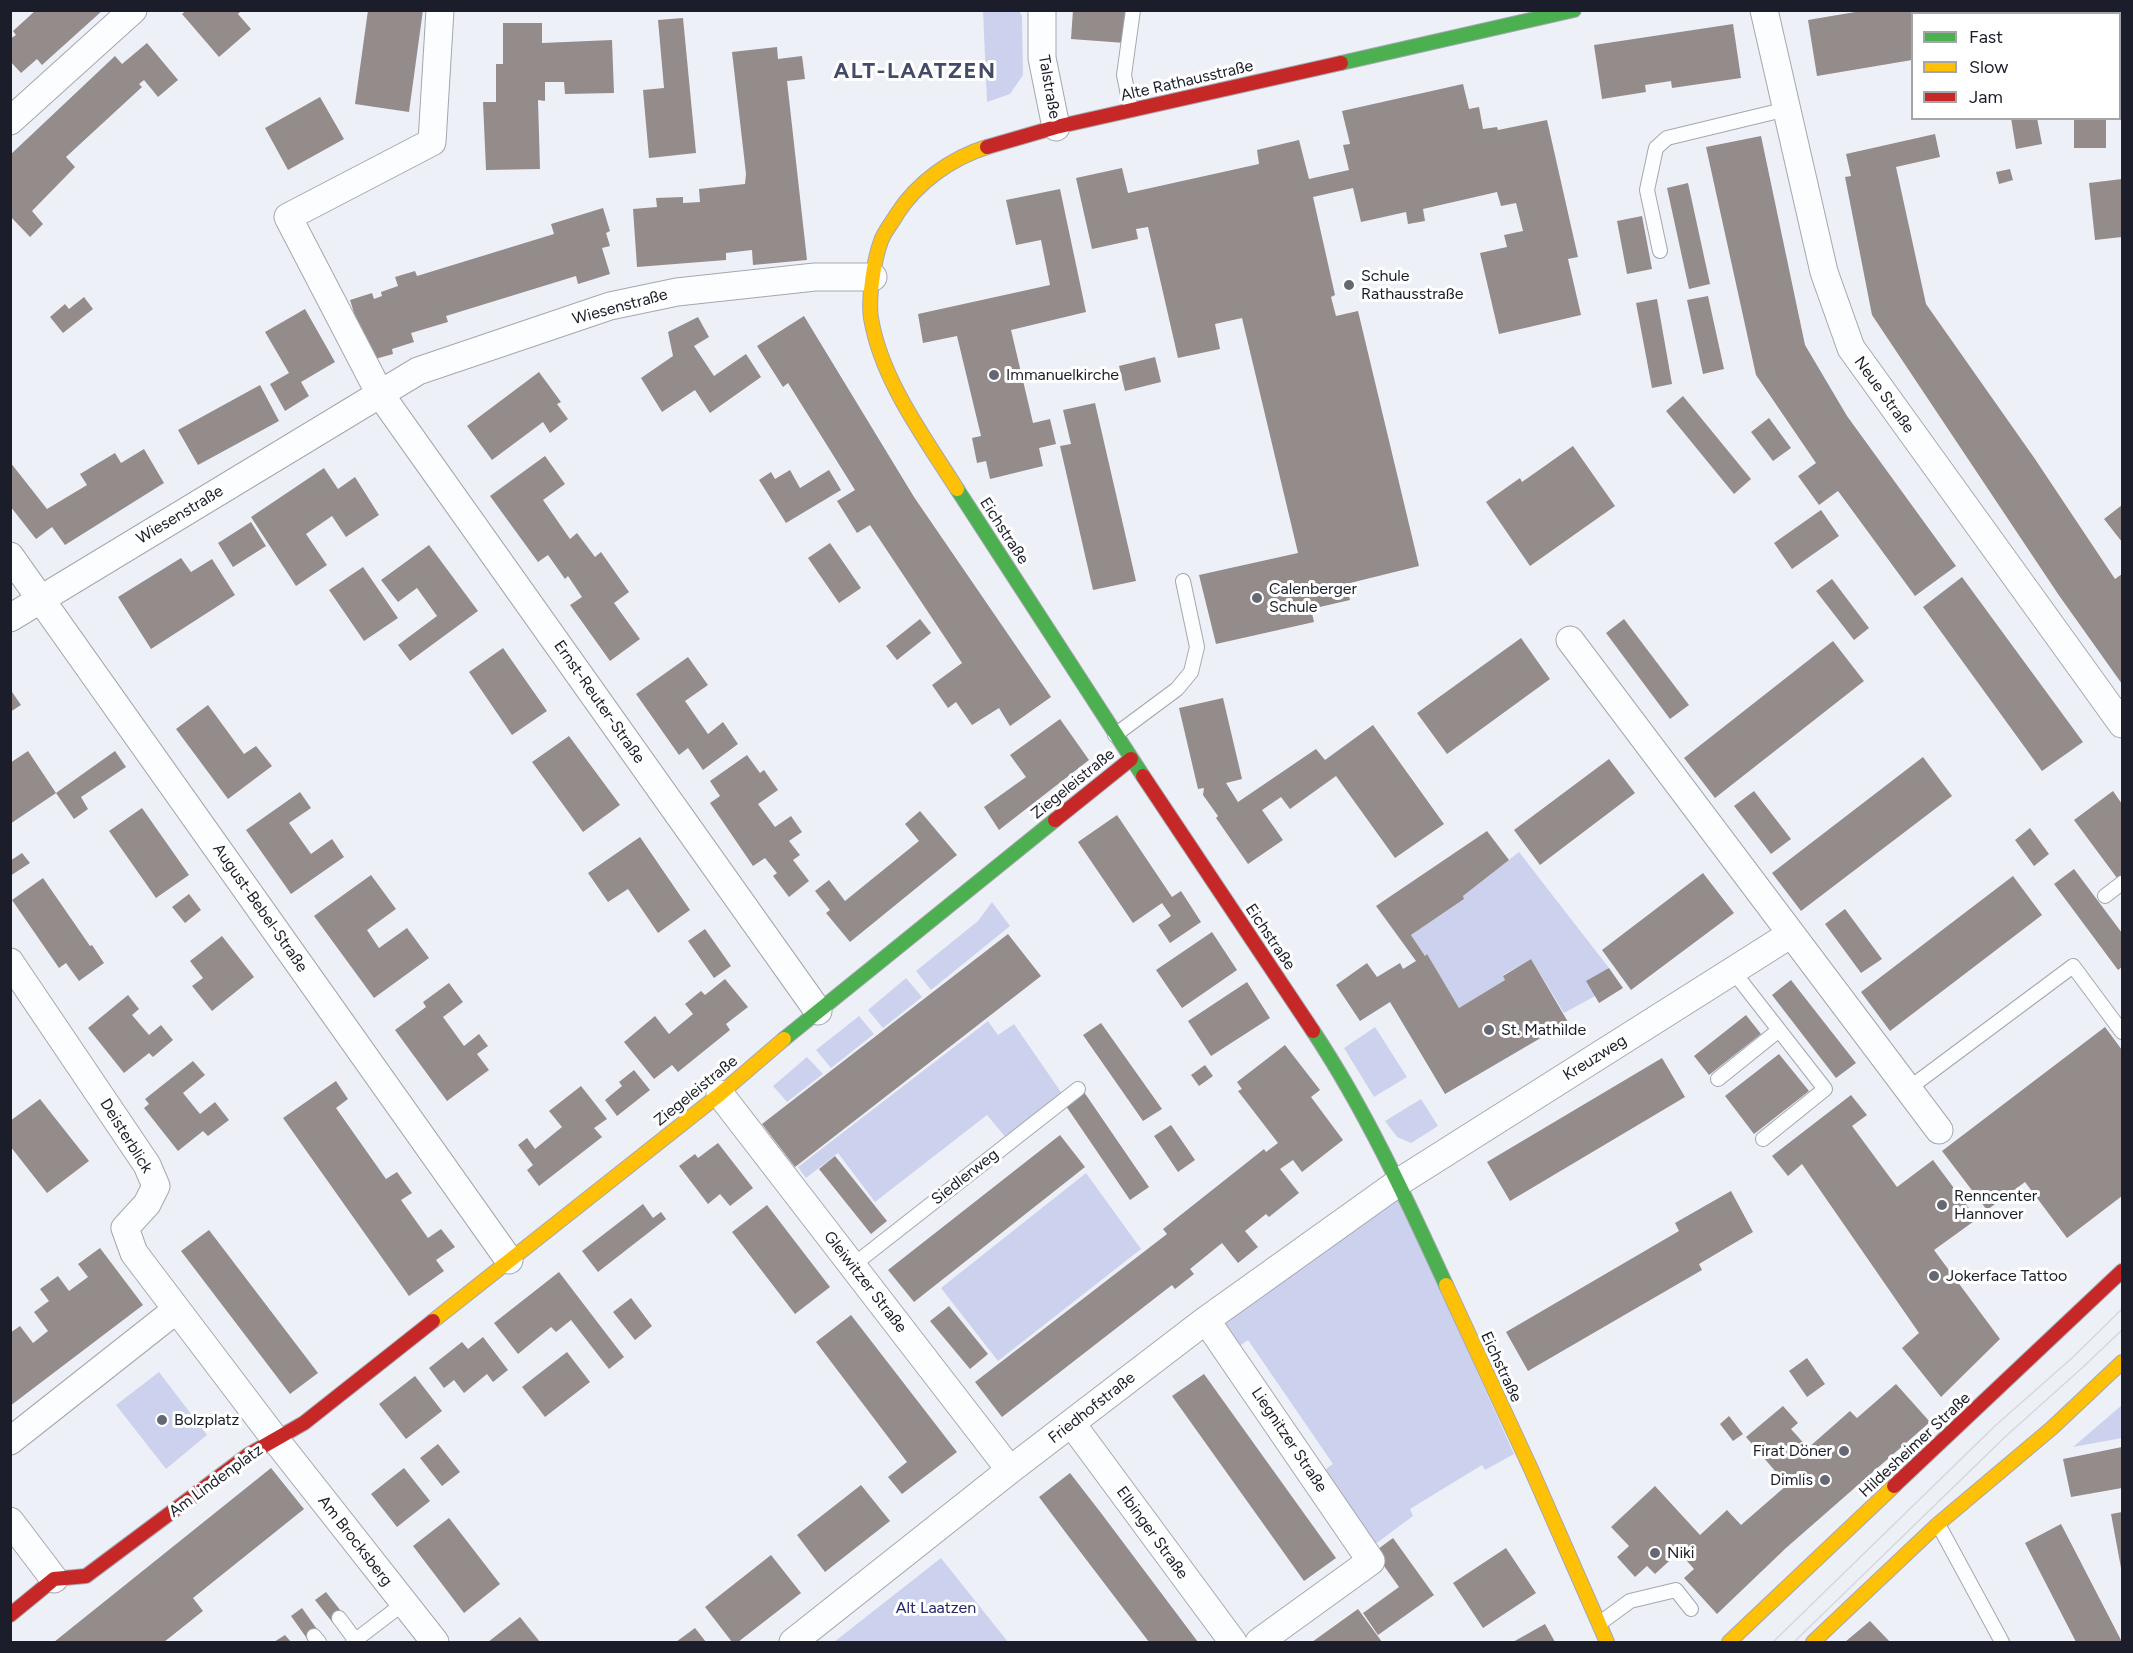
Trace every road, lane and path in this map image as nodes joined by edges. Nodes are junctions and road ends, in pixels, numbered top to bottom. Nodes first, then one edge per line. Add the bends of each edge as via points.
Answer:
1 (133, 10) edge
2 (440, 10) edge
3 (1042, 10) edge
4 (1133, 10) edge
5 (1574, 10) edge
6 (1764, 10) edge
7 (1787, 109) junction
8 (1131, 110) junction
9 (10, 122) edge
10 (1056, 127) junction
11 (1660, 250) dead end
12 (873, 277) junction
13 (380, 394) junction
14 (10, 556) edge
15 (1183, 581) dead end
16 (41, 598) junction
17 (10, 618) edge
18 (1570, 639) dead end
19 (2122, 724) edge
20 (1115, 735) junction
21 (1131, 759) junction
22 (2122, 883) edge
23 (2105, 896) dead end
24 (1791, 934) junction
25 (10, 962) edge
26 (1733, 971) junction
27 (818, 1011) junction
28 (1779, 1030) junction
29 (2122, 1032) edge
30 (1718, 1079) dead end
31 (1078, 1089) dead end
32 (1908, 1089) junction
33 (720, 1094) junction
34 (1939, 1130) dead end
35 (1763, 1138) dead end
36 (1399, 1182) junction
37 (509, 1260) junction
38 (852, 1266) junction
39 (2122, 1271) edge
40 (176, 1310) junction
41 (1206, 1320) junction
42 (2122, 1362) edge
43 (1072, 1424) junction
44 (275, 1439) junction
45 (10, 1441) edge
46 (1010, 1470) junction
47 (10, 1521) edge
48 (1938, 1524) junction
49 (54, 1579) junction
50 (404, 1603) junction
51 (1691, 1609) dead end
52 (10, 1615) edge
53 (339, 1618) dead end
54 (1600, 1623) junction
55 (354, 1642) edge
56 (435, 1642) edge
57 (793, 1642) edge
58 (1233, 1642) edge
59 (1259, 1642) edge
60 (1607, 1642) edge
61 (1729, 1642) edge
62 (1813, 1642) edge
63 (2002, 1642) edge

1 - 9 street
2 - 13 street via 432,142 288,217
3 - 10 street, Talstraße via 1042,58
4 - 8 lane via 1124,75
5 - 8 street, Alte Rathausstraße
6 - 7 street, Neue Straße
7 - 11 lane via 1667,138 1656,148 1647,190
7 - 19 street, Neue Straße via 1824,272 1851,348
8 - 10 street, Alte Rathausstraße
10 - 12 street, Alte Rathausstraße via 983,148 937,171 905,202 881,240
12 - 13 street, Wiesenstraße via 815,277 677,292 610,306 418,371
12 - 20 street, Eichstraße via 871,317 883,360 910,415
13 - 16 street, Wiesenstraße
13 - 27 street, Ernst-Reuter-Straße
14 - 16 street, August-Bebel-Straße
15 - 20 lane via 1197,647 1191,672 1177,689
16 - 17 street, Wiesenstraße
16 - 37 street, August-Bebel-Straße
18 - 24 street
20 - 21 street, Eichstraße
21 - 27 street, Ziegeleistraße
21 - 36 street, Eichstraße via 1329,1055
22 - 23 lane
24 - 26 street, Kreuzweg
24 - 32 street
25 - 40 street, Deisterblick via 147,1164 156,1186 147,1204 125,1228 134,1253
26 - 28 lane
26 - 36 street, Kreuzweg
27 - 33 street, Ziegeleistraße
28 - 30 lane
28 - 35 lane via 1825,1089
29 - 32 lane via 2073,966
31 - 38 lane, Siedlerweg
32 - 34 street
33 - 37 street, Ziegeleistraße
33 - 38 street, Gleiwitzer Straße
36 - 41 street, Friedhofstraße
36 - 54 street, Eichstraße
37 - 44 street, Ziegeleistraße via 304,1423
38 - 46 street, Gleiwitzer Straße
39 - 61 street, Hildesheimer Straße
40 - 44 street, Am Lindenplatz
40 - 45 street
41 - 43 street, Friedhofstraße
41 - 59 street, Liegnitzer Straße via 1371,1561
42 - 48 street via 2052,1428
43 - 46 street, Friedhofstraße
43 - 58 street, Elbinger Straße
44 - 49 street, Am Lindenplatz via 86,1576
44 - 50 street, Am Brocksberg
46 - 57 street, Friedhofstraße
47 - 49 street
48 - 62 street
48 - 63 lane
49 - 52 street
50 - 55 lane
50 - 56 street, Am Brocksberg
51 - 54 lane via 1676,1590 1630,1601
53 - 55 lane
54 - 60 street, Eichstraße

